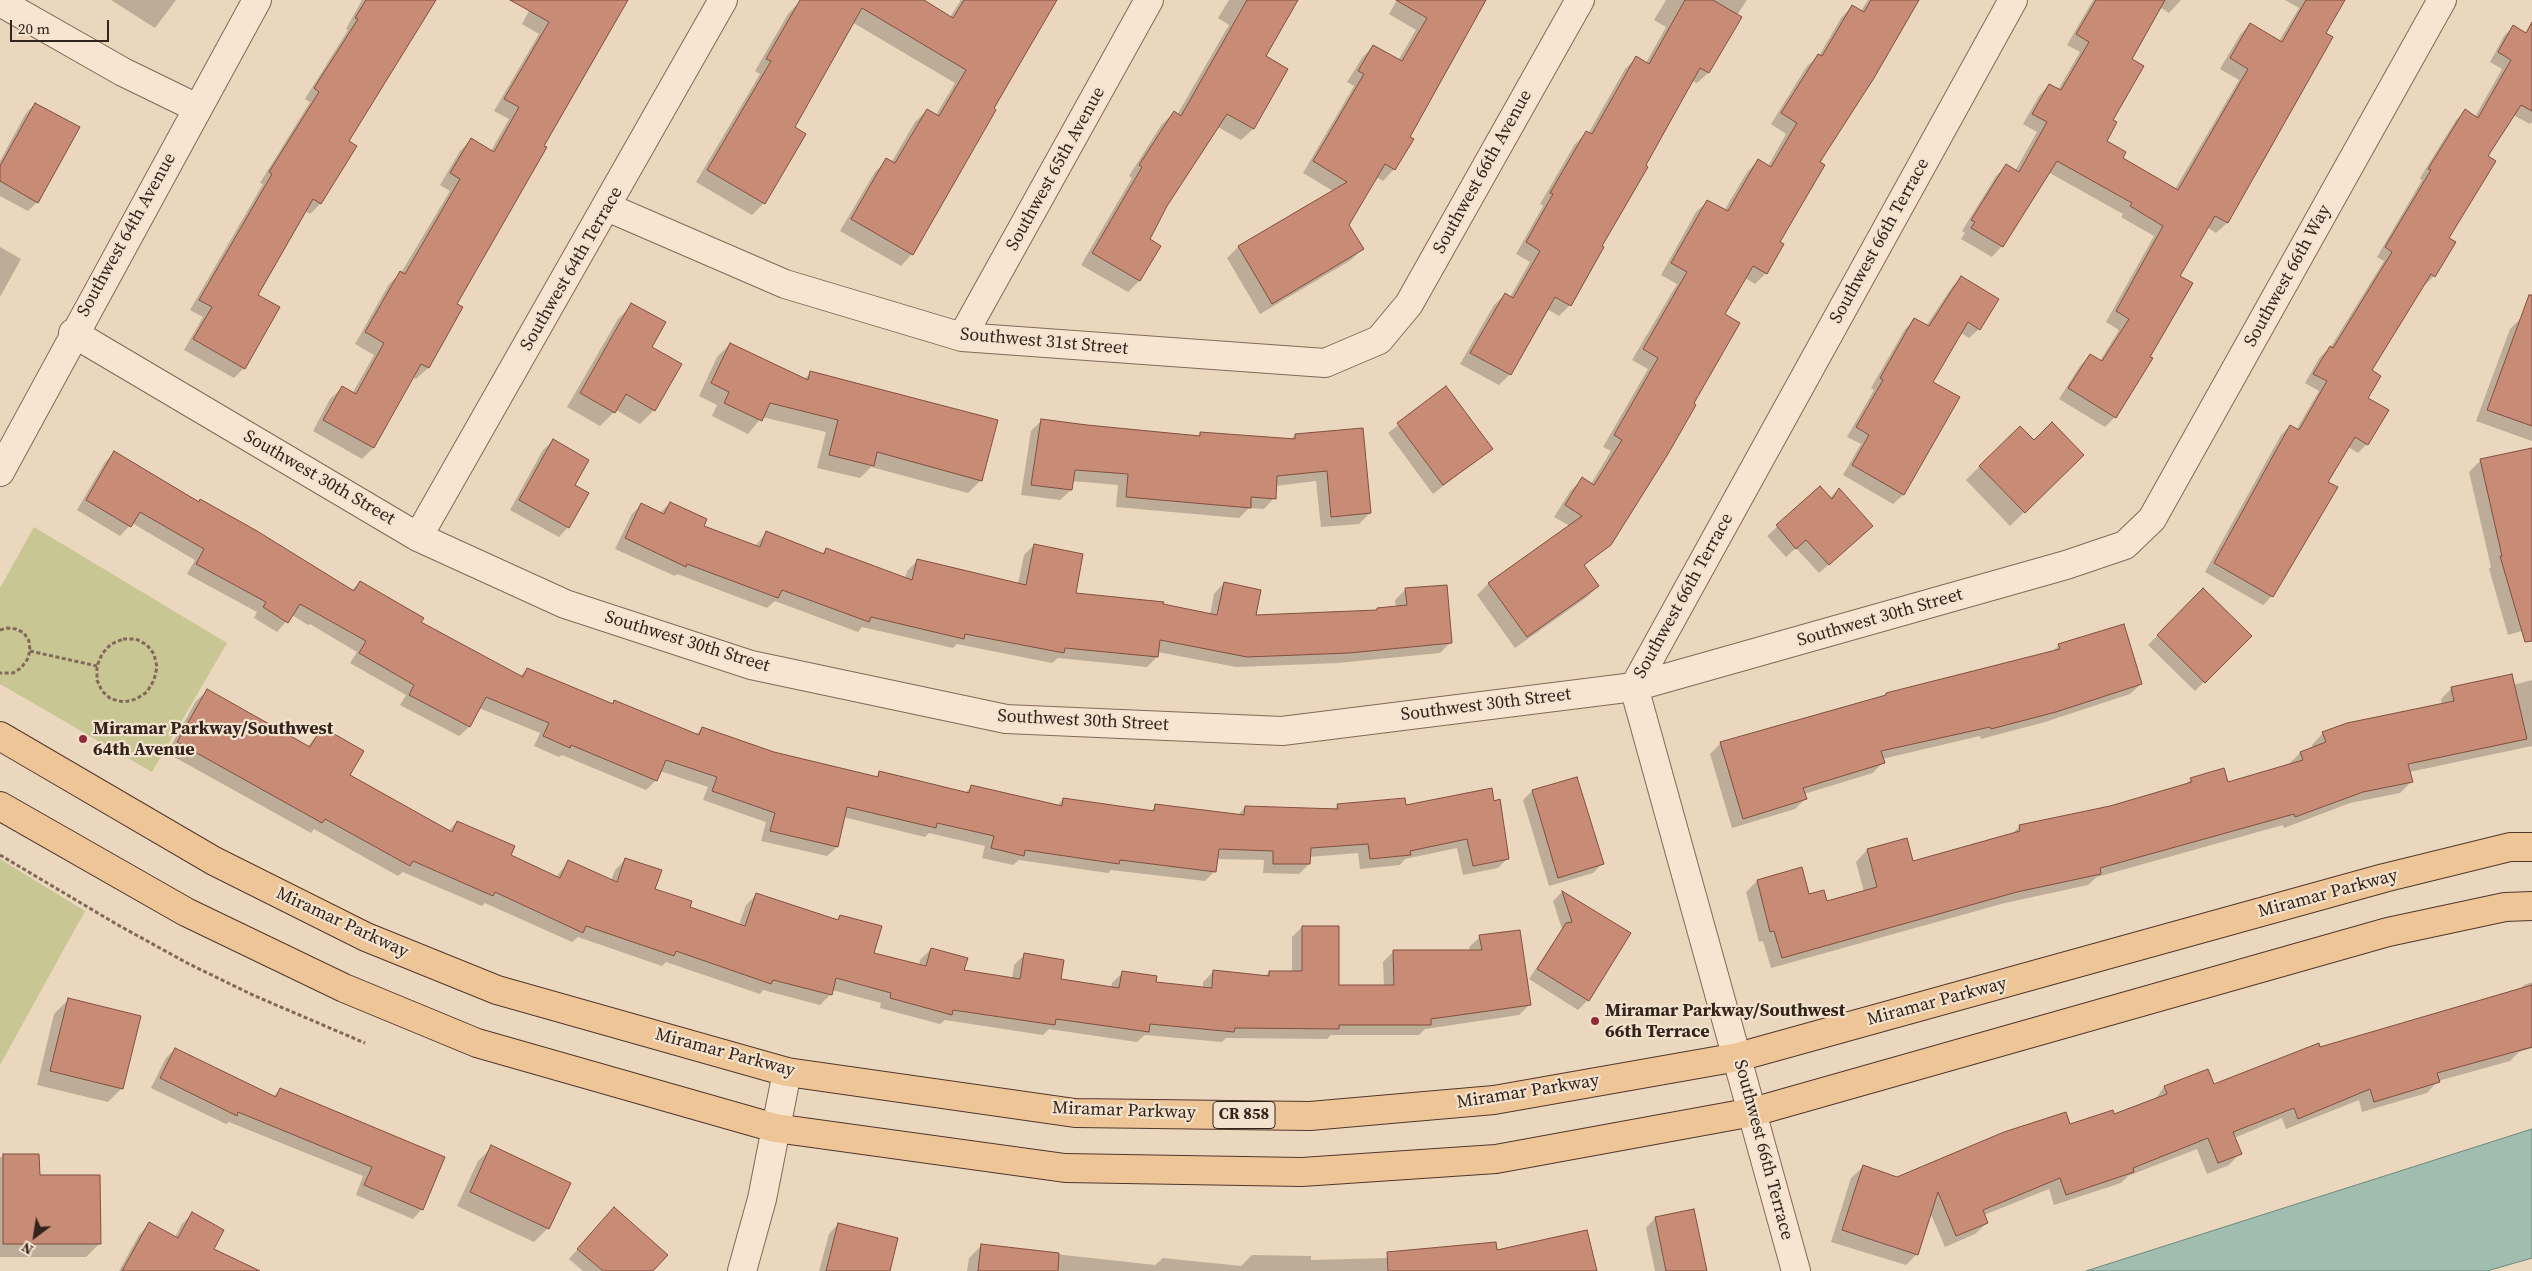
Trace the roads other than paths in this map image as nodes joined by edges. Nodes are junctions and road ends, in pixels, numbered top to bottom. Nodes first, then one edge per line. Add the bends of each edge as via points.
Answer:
1 (257, 0) edge
2 (723, 0) edge
3 (1149, 0) edge
4 (1580, 0) edge
5 (2013, 0) edge
6 (2442, 0) edge
7 (0, 2) edge
8 (197, 108) junction
9 (607, 207) junction
10 (74, 333) junction
11 (962, 337) junction
12 (1379, 340) joint
13 (8, 437) edge
14 (0, 472) edge
15 (418, 536) junction
16 (2125, 545) joint
17 (1634, 687) junction
18 (0, 736) edge
19 (0, 806) edge
20 (2532, 848) edge
21 (2532, 906) edge
22 (1738, 1057) junction
23 (788, 1072) junction
24 (1752, 1112) junction
25 (775, 1128) junction
26 (742, 1271) edge
27 (1796, 1271) edge

1 - 8 street, Southwest 64th Avenue
2 - 9 street, Southwest 64th Terrace
3 - 11 street, Southwest 65th Avenue
4 - 12 street, Southwest 66th Avenue via 1409,304
5 - 17 street, Southwest 66th Terrace
6 - 16 street, Southwest 66th Way via 2152,519
7 - 8 street via 123,72
8 - 10 street, Southwest 64th Avenue
9 - 11 street, Southwest 31st Street via 785,284
9 - 15 street, Southwest 64th Terrace
10 - 13 street, Southwest 64th Avenue
10 - 15 street, Southwest 30th Street
11 - 12 street, Southwest 31st Street via 1325,362
13 - 14 street, Southwest 64th Avenue
15 - 17 street, Southwest 30th Street via 565,604 751,665 1006,719 1282,731
16 - 17 street, Southwest 30th Street via 2066,565
17 - 22 street, Southwest 66th Terrace
18 - 23 main road, Miramar Parkway / CR 858 via 214,861 366,937 497,990
19 - 25 main road via 186,912 371,999 477,1043
20 - 22 main road, Miramar Parkway / CR 858 via 2510,847 2384,878
21 - 24 main road via 2506,907 2388,932
22 - 23 main road, Miramar Parkway / CR 858 via 1494,1100 1310,1116 1075,1113
22 - 24 street, Southwest 66th Terrace
23 - 25 street
24 - 25 main road via 1496,1159 1302,1172 1065,1168
24 - 27 street, Southwest 66th Terrace
25 - 26 street via 762,1199

